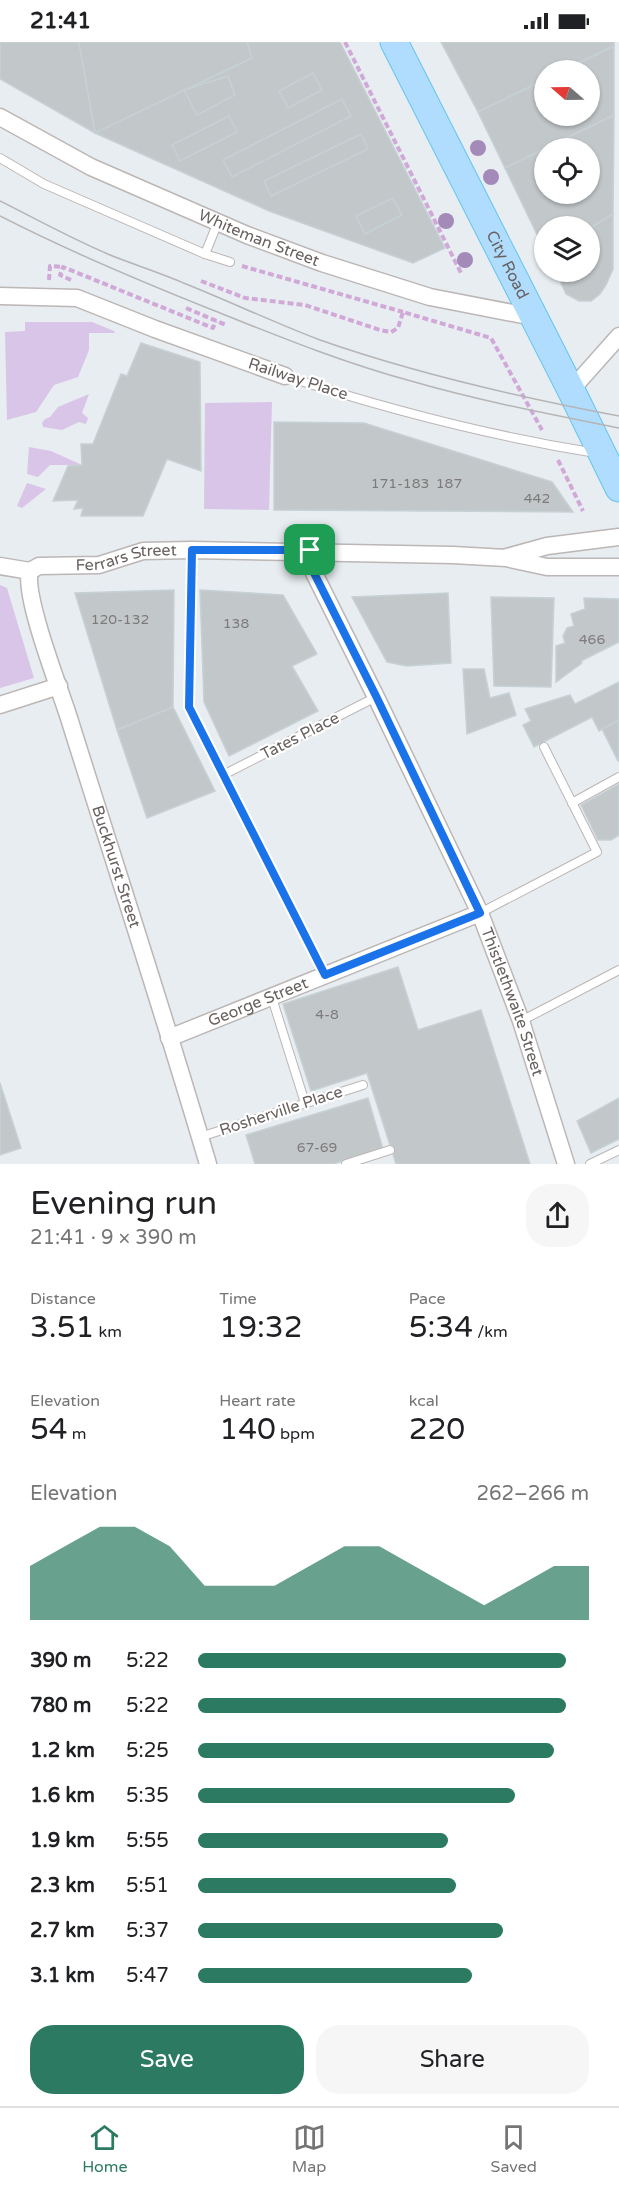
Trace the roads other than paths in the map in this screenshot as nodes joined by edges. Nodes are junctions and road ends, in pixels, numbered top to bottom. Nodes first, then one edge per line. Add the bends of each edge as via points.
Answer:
1 (394, 42) edge
2 (0, 117) edge
3 (0, 158) edge
4 (218, 222) junction
5 (205, 254) junction
6 (230, 262) road end
7 (0, 296) edge
8 (533, 317) junction
9 (619, 336) edge
10 (285, 376) joint
11 (572, 390) junction
12 (601, 454) junction
13 (619, 489) edge
14 (619, 537) edge
15 (192, 550) junction
16 (310, 550) junction
17 (506, 558) junction
18 (0, 566) edge
19 (619, 567) edge
20 (30, 571) junction
21 (59, 686) junction
22 (376, 696) junction
23 (0, 705) edge
24 (544, 747) dead end
25 (223, 775) junction
26 (619, 777) edge
27 (572, 802) junction
28 (480, 913) junction
29 (619, 970) edge
30 (325, 975) junction
31 (272, 998) junction
32 (521, 1021) junction
33 (169, 1038) junction
34 (363, 1085) dead end
35 (305, 1103) junction
36 (200, 1137) junction
37 (390, 1150) dead end
38 (619, 1150) edge
39 (208, 1164) edge
40 (346, 1164) edge
41 (566, 1164) edge
42 (590, 1164) edge

1 - 8 main road, City Road
2 - 4 street, Whiteman Street via 92,167
3 - 5 lane via 44,184
4 - 5 lane
4 - 8 street, Whiteman Street via 322,263 430,297
5 - 6 lane
7 - 10 street, Railway Place via 77,298
8 - 11 main road, City Road
9 - 11 street
10 - 12 lane, Railway Place via 377,404
11 - 12 main road, City Road
12 - 13 main road, City Road
14 - 17 street, Ferrars Street via 547,546
15 - 16 street, Ferrars Street
15 - 20 street, Ferrars Street via 143,551 99,565 39,566
15 - 25 lane via 189,707
16 - 17 street, Ferrars Street
16 - 22 street, Thistlethwaite Street via 314,573
17 - 19 street, Ferrars Street via 547,567
18 - 20 street, Ferrars Street
20 - 21 street, Buckhurst Street via 31,601
21 - 23 street
21 - 33 street, Buckhurst Street
22 - 25 lane, Tates Place
22 - 28 street, Thistlethwaite Street
24 - 27 lane
25 - 30 lane
26 - 27 lane
27 - 28 lane via 597,852
28 - 30 street, George Street
28 - 32 street, Thistlethwaite Street
29 - 32 lane
30 - 31 street, George Street
31 - 33 street, George Street
31 - 35 lane
32 - 41 street, Thistlethwaite Street
33 - 36 street, Buckhurst Street
34 - 35 lane, Rosherville Place
35 - 36 lane, Rosherville Place
36 - 39 street, Buckhurst Street
37 - 40 lane
38 - 42 lane

